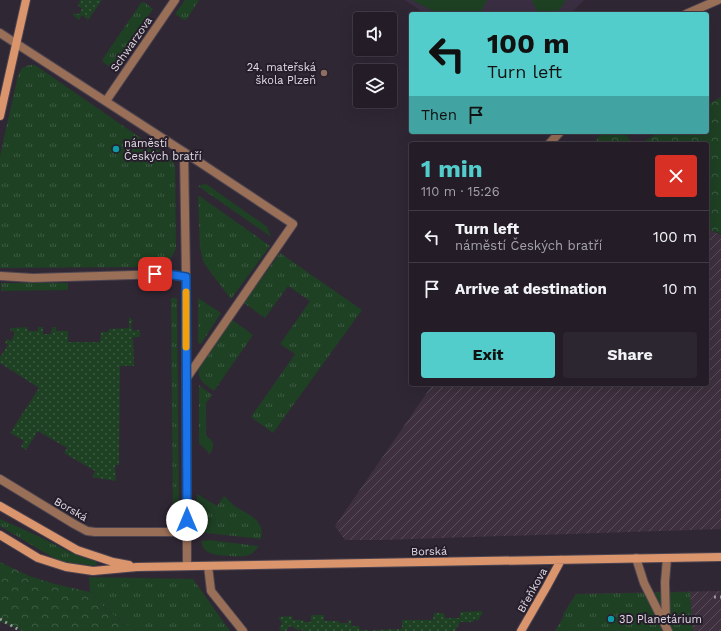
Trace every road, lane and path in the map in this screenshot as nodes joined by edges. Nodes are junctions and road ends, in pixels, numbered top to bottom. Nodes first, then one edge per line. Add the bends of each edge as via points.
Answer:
1 (26, 0) edge
2 (175, 0) edge
3 (718, 0) edge
4 (691, 12) edge
5 (0, 33) edge
6 (16, 43) junction
7 (106, 101) junction
8 (0, 116) edge
9 (558, 134) edge
10 (551, 142) edge
11 (184, 152) junction
12 (0, 276) edge
13 (186, 277) junction
14 (186, 379) junction
15 (0, 479) edge
16 (0, 506) edge
17 (187, 533) junction
18 (0, 535) edge
19 (721, 557) edge
20 (636, 558) junction
21 (667, 558) junction
22 (561, 560) junction
23 (187, 566) junction
24 (208, 566) junction
25 (137, 567) junction
26 (668, 630) edge
27 (243, 631) edge
28 (521, 631) edge

1 - 6 street
2 - 7 street, Schwarzova
3 - 4 street
5 - 6 street
6 - 7 street
6 - 8 street
7 - 11 street
9 - 10 street
11 - 13 street
11 - 14 street via 293,224
12 - 13 street via 33,278 167,274
13 - 14 street
14 - 17 street
15 - 17 street, Borská via 87,531
16 - 25 street, Borská via 77,550
17 - 23 street
18 - 25 street, Borská via 38,558 66,567 92,571
19 - 21 street, Borská
20 - 21 street, Borská
20 - 22 street, Borská
20 - 26 street via 644,583
21 - 26 street via 664,582
22 - 24 street, Borská
22 - 28 street, Břeňkova
23 - 24 street, Borská
23 - 25 street, Borská
24 - 27 street via 210,592

